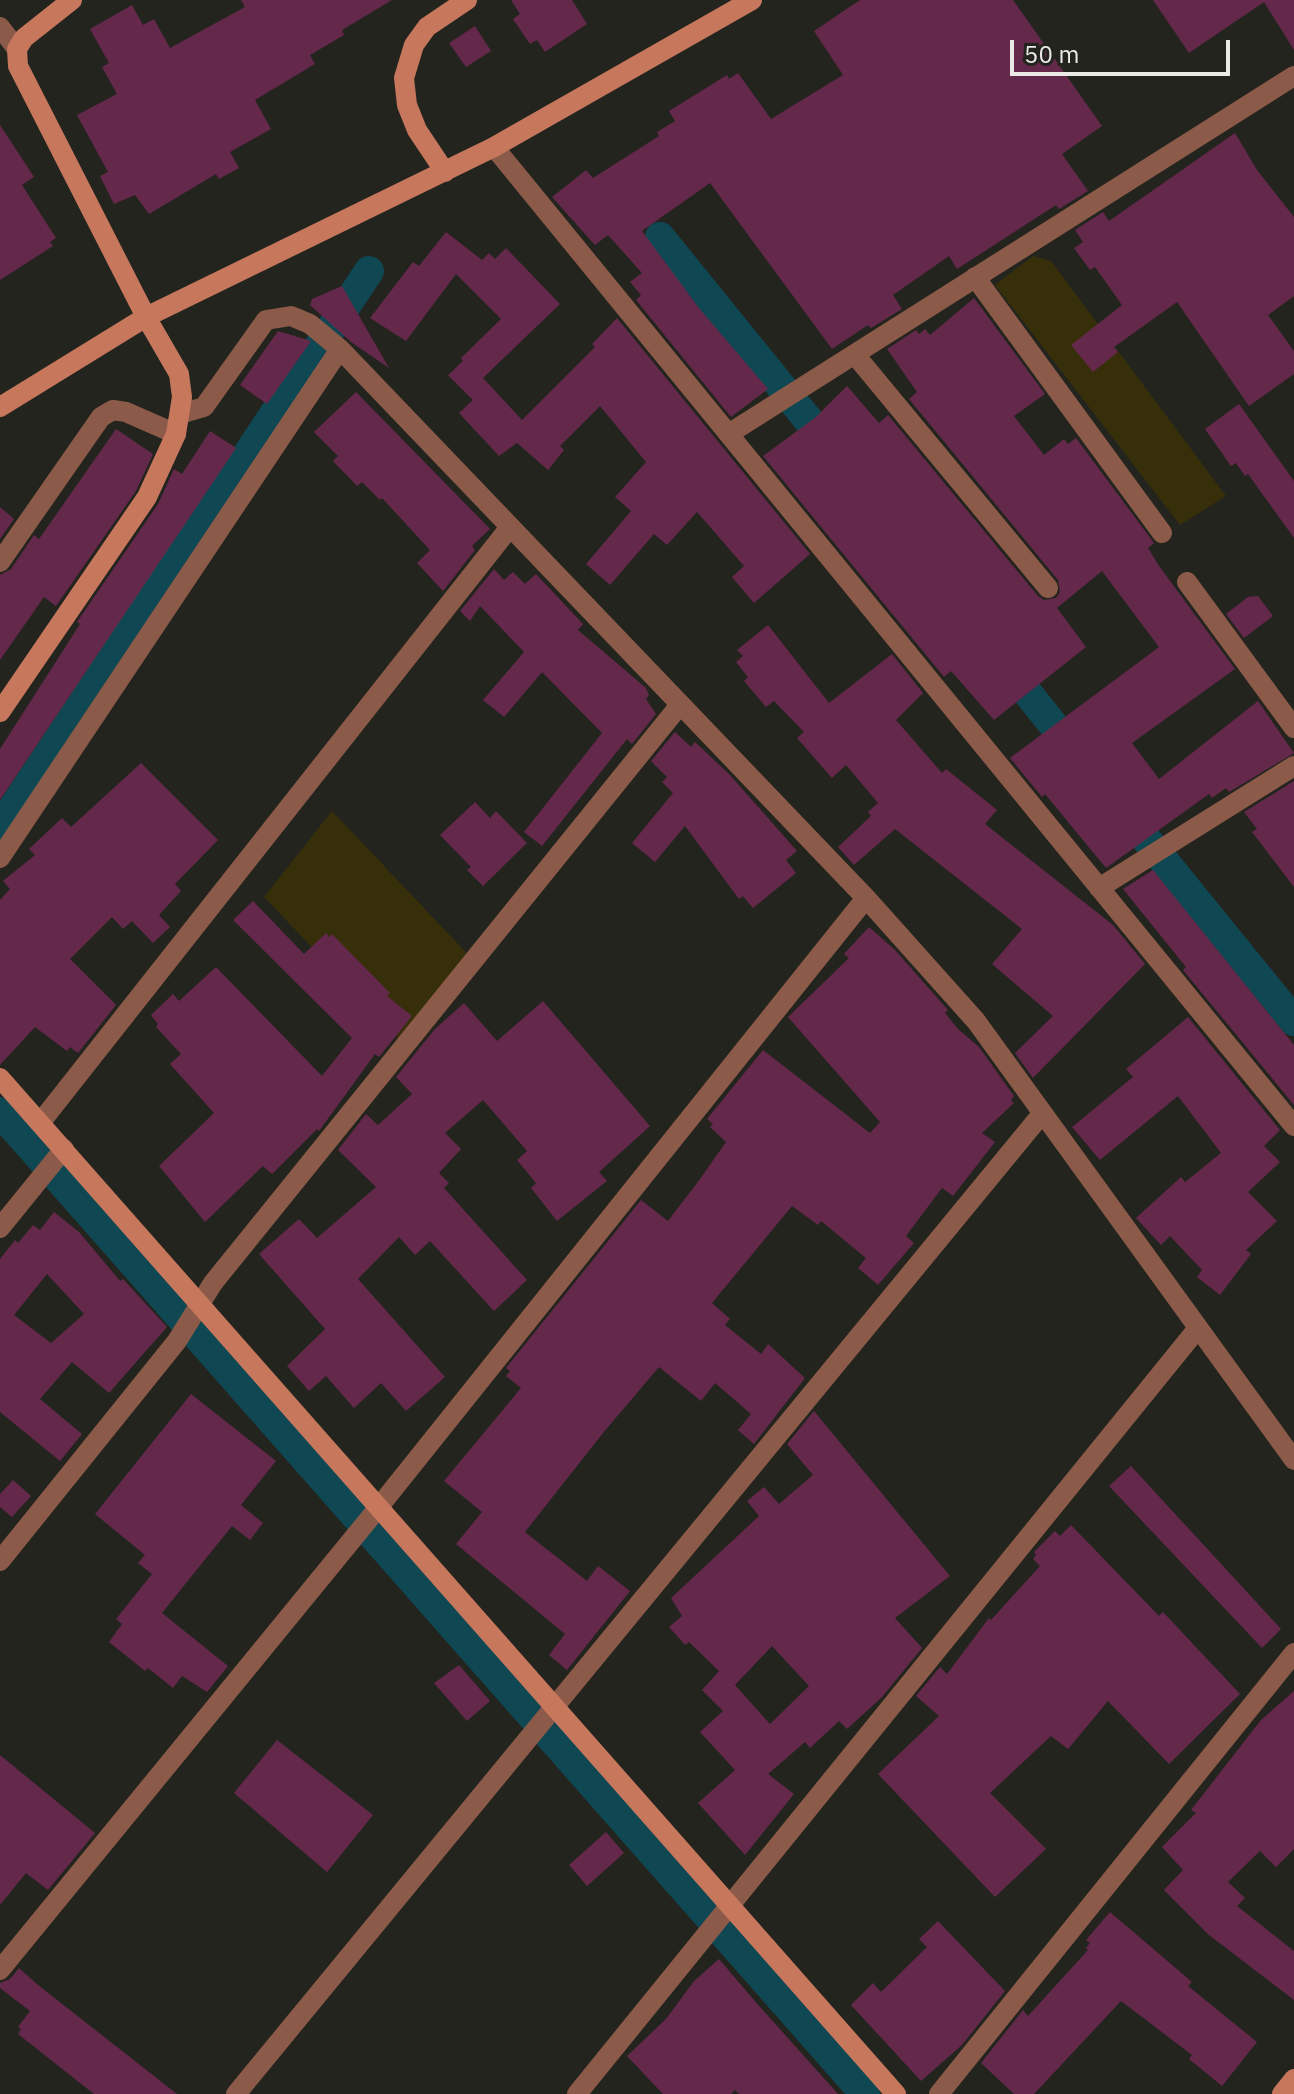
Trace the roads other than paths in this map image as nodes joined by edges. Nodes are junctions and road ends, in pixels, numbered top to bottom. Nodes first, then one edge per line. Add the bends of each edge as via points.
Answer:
1 (72, 0) edge
2 (467, 0) edge
3 (752, 0) edge
4 (0, 27) edge
5 (17, 49) junction
6 (1294, 76) edge
7 (494, 147) junction
8 (445, 172) junction
9 (975, 277) junction
10 (146, 317) junction
11 (340, 349) junction
12 (856, 356) junction
13 (0, 407) edge
14 (178, 424) junction
15 (730, 433) junction
16 (510, 527) junction
17 (1162, 533) dead end
18 (0, 562) edge
19 (1187, 582) dead end
20 (1048, 588) dead end
21 (679, 706) junction
22 (0, 712) edge
23 (1294, 728) edge
24 (1294, 766) edge
25 (0, 858) edge
26 (1099, 888) junction
27 (866, 898) junction
28 (0, 1078) edge
29 (1041, 1115) junction
30 (40, 1123) junction
31 (1294, 1126) edge
32 (64, 1149) junction
33 (0, 1228) edge
34 (200, 1308) junction
35 (1198, 1328) junction
36 (1294, 1460) edge
37 (378, 1508) junction
38 (0, 1561) edge
39 (1294, 1653) edge
40 (553, 1707) junction
41 (732, 1905) junction
42 (0, 1970) edge
43 (1294, 2079) edge
44 (236, 2094) edge
45 (577, 2094) edge
46 (896, 2094) edge
47 (939, 2094) edge
48 (1282, 2094) edge

1 - 5 street
2 - 8 street via 427,27 414,45 404,78 417,130
3 - 7 street
4 - 5 street
5 - 10 street via 18,66
6 - 9 street
7 - 8 street
7 - 15 street
8 - 10 street
9 - 12 street
9 - 17 street
10 - 13 street
10 - 14 street via 179,374
11 - 14 street via 291,316 266,320 204,407
11 - 16 street
11 - 25 street
12 - 15 street
12 - 20 street
14 - 18 street via 113,410 101,417
14 - 22 street via 147,497
15 - 26 street
16 - 21 street
16 - 30 street
19 - 23 street
21 - 27 street
21 - 34 street via 213,1283
24 - 26 street
26 - 31 street
27 - 29 street via 976,1021
27 - 37 street
28 - 30 street
29 - 35 street
29 - 40 street
30 - 32 street
32 - 33 street
32 - 34 street
34 - 37 street
34 - 38 street
35 - 36 street
35 - 41 street
37 - 40 street
37 - 42 street
39 - 47 street
40 - 41 street
40 - 44 street
41 - 45 street
41 - 46 street
43 - 48 street

